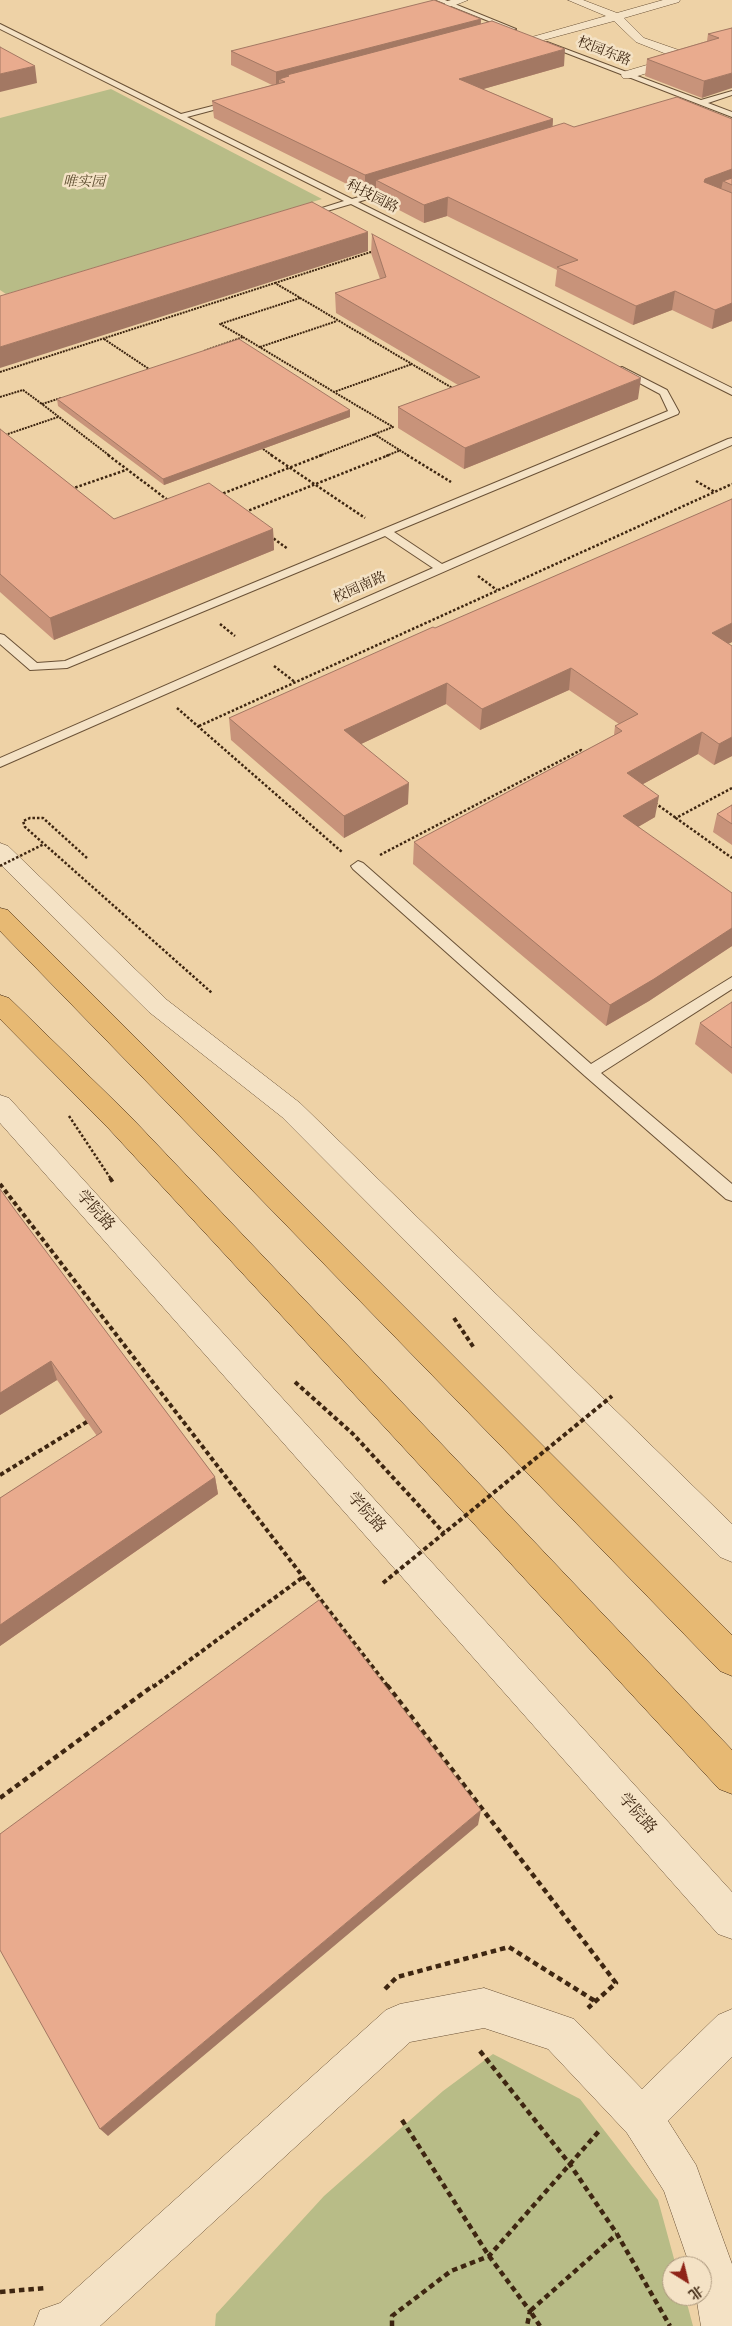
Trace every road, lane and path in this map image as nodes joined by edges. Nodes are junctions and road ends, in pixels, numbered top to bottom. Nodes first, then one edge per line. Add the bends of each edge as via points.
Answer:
1 (463, 0) edge
2 (574, 0) edge
3 (675, 0) edge
4 (444, 2) edge
5 (616, 16) junction
6 (0, 26) edge
7 (511, 28) junction
8 (498, 31) edge
9 (519, 32) edge
10 (532, 38) joint
11 (627, 74) junction
12 (732, 93) edge
13 (689, 98) junction
14 (237, 101) edge
15 (700, 103) junction
16 (670, 104) edge
17 (732, 115) edge
18 (180, 116) junction
19 (402, 186) edge
20 (352, 202) junction
21 (320, 212) junction
22 (301, 217) edge
23 (337, 220) edge
24 (378, 250) edge
25 (275, 283) junction
26 (300, 298) junction
27 (338, 320) junction
28 (104, 338) junction
29 (243, 338) junction
30 (260, 347) junction
31 (196, 353) edge
32 (412, 364) junction
33 (615, 367) edge
34 (0, 372) edge
35 (140, 372) edge
36 (334, 392) junction
37 (732, 392) edge
38 (460, 393) edge
39 (69, 396) edge
40 (0, 397) edge
41 (42, 404) junction
42 (59, 417) junction
43 (401, 424) edge
44 (393, 427) junction
45 (374, 434) junction
46 (1, 436) edge
47 (732, 441) edge
48 (263, 449) edge
49 (401, 450) junction
50 (290, 467) junction
51 (127, 469) junction
52 (315, 484) junction
53 (732, 484) edge
54 (64, 492) edge
55 (472, 496) junction
56 (223, 502) edge
57 (173, 504) edge
58 (239, 514) edge
59 (372, 522) dead end
60 (262, 531) edge
61 (386, 532) junction
62 (310, 564) junction
63 (442, 568) junction
64 (0, 638) edge
65 (159, 693) junction
66 (199, 726) junction
67 (589, 756) edge
68 (0, 763) edge
69 (732, 788) edge
70 (652, 801) edge
71 (676, 818) junction
72 (44, 844) junction
73 (0, 850) edge
74 (87, 858) dead end
75 (732, 858) edge
76 (0, 866) edge
77 (358, 866) junction
78 (0, 916) edge
79 (732, 982) edge
80 (212, 993) dead end
81 (0, 1004) edge
82 (590, 1072) junction
83 (0, 1105) edge
84 (65, 1111) dead end
85 (0, 1184) edge
86 (118, 1189) dead end
87 (732, 1194) edge
88 (51, 1251) junction
89 (43, 1256) edge
90 (287, 1375) dead end
91 (152, 1382) junction
92 (144, 1387) edge
93 (612, 1396) dead end
94 (93, 1418) edge
95 (0, 1475) edge
96 (444, 1533) junction
97 (732, 1546) edge
98 (303, 1577) junction
99 (383, 1583) dead end
100 (732, 1659) edge
101 (732, 1776) edge
102 (0, 1798) edge
103 (732, 1920) edge
104 (732, 2029) edge
105 (560, 2033) junction
106 (480, 2051) dead end
107 (402, 2120) dead end
108 (624, 2120) junction
109 (569, 2162) junction
110 (617, 2234) junction
111 (489, 2256) junction
112 (530, 2311) junction
113 (65, 2325) edge
114 (392, 2326) edge
115 (527, 2326) edge
116 (540, 2326) edge
117 (670, 2326) edge
118 (723, 2326) edge

1 - 4 street
2 - 5 street
3 - 5 street
4 - 7 lane
5 - 10 street
5 - 11 street via 640,40 686,57
6 - 18 lane, 科技园路
7 - 8 lane
7 - 9 lane
10 - 11 lane, 校园东路
11 - 13 lane, 校园东路
12 - 15 lane
13 - 15 lane, 校园东路
13 - 16 lane
14 - 18 lane
15 - 17 lane, 校园东路
18 - 20 lane, 科技园路
19 - 20 lane
20 - 21 lane
20 - 37 lane, 科技园路
21 - 22 lane
21 - 23 lane
24 - 25 path
25 - 26 path
25 - 28 path
26 - 27 path
26 - 29 path via 220,324
27 - 30 path
27 - 32 path
28 - 34 path
28 - 35 path via 149,369
29 - 30 path
29 - 31 path
30 - 36 path
32 - 36 path
32 - 38 path
33 - 55 lane via 664,392 674,412
36 - 44 path
39 - 41 path
40 - 41 path via 23,390
41 - 42 path
42 - 46 path
42 - 51 path
43 - 44 path
44 - 45 path
45 - 49 path
45 - 50 path
47 - 63 lane, 校园南路
48 - 50 path
49 - 52 path
49 - 55 path
50 - 52 path
50 - 56 path via 215,496
51 - 54 path
51 - 57 path
52 - 58 path
52 - 59 path
53 - 66 path
55 - 61 lane
60 - 62 path
61 - 62 lane
61 - 63 lane
62 - 64 lane via 67,664 34,667
63 - 65 lane, 校园南路
65 - 66 path
65 - 68 lane, 校园南路
66 - 77 path
67 - 77 path via 581,750
69 - 71 path
70 - 71 path
71 - 75 path
72 - 74 path via 25,827 23,821 43,818
72 - 76 path, bridge
72 - 80 path
73 - 97 street via 158,1006 291,1110
77 - 82 lane
78 - 100 highway
79 - 82 lane
81 - 101 highway via 126,1129
82 - 87 lane
83 - 103 street, 学院路
84 - 86 path
85 - 88 path
88 - 89 path
88 - 91 path
90 - 96 path via 353,1434
91 - 92 path
91 - 98 path
93 - 96 path, bridge
94 - 95 path
96 - 99 path, bridge
98 - 102 path
98 - 105 path via 616,1983
104 - 108 street
105 - 108 street
105 - 113 street via 484,2008 400,2024
106 - 109 path
107 - 111 path
108 - 109 path
108 - 118 street via 680,2180 712,2268
109 - 110 path
109 - 111 path
110 - 112 path
110 - 117 path
111 - 112 path
111 - 114 path via 451,2272 392,2316
112 - 115 path
112 - 116 path

